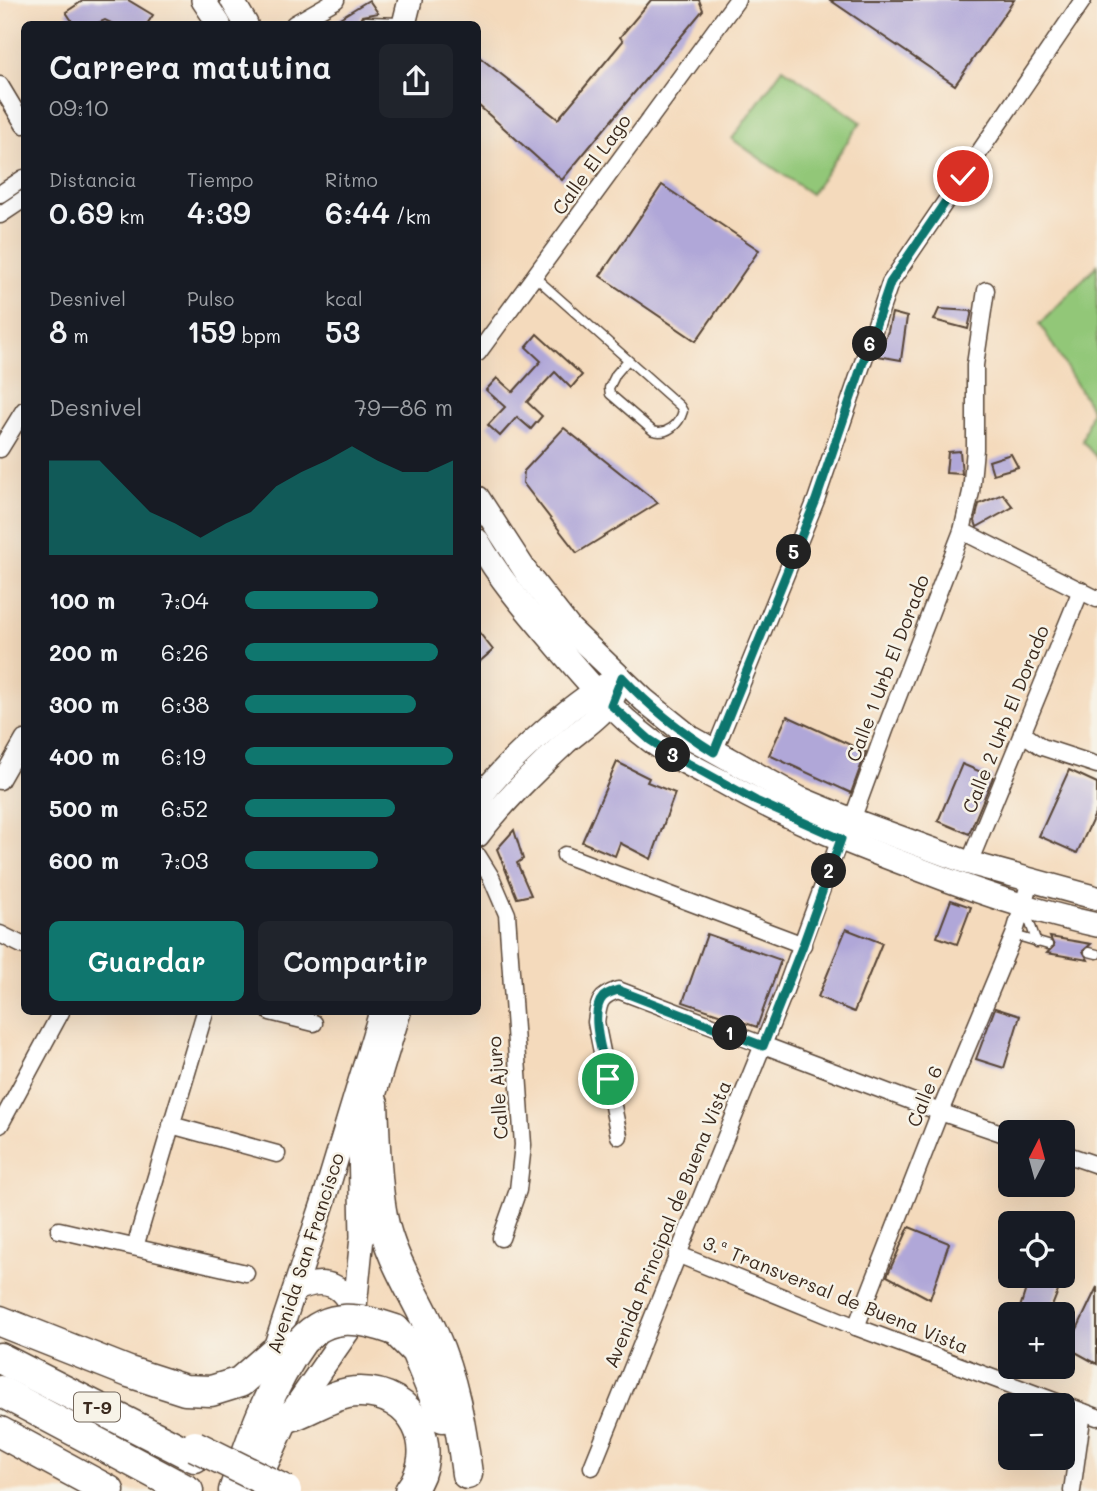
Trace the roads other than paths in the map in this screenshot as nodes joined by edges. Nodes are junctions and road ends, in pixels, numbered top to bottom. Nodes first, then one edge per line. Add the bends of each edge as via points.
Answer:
1 (203, 0) edge
2 (232, 0) edge
3 (336, 0) edge
4 (737, 0) edge
5 (1083, 0) edge
6 (406, 15) edge
7 (217, 21) edge
8 (244, 21) edge
9 (299, 21) edge
10 (366, 21) dead end
11 (0, 85) edge
12 (21, 119) edge
13 (21, 180) edge
14 (0, 194) edge
15 (21, 201) edge
16 (0, 215) edge
17 (534, 276) junction
18 (986, 290) dead end
19 (481, 349) edge
20 (628, 360) junction
21 (21, 415) edge
22 (0, 449) edge
23 (481, 503) edge
24 (962, 531) junction
25 (481, 546) edge
26 (1081, 590) junction
27 (1097, 599) edge
28 (622, 677) junction
29 (603, 698) junction
30 (1022, 733) junction
31 (21, 742) edge
32 (714, 752) junction
33 (6, 760) edge
34 (1097, 765) edge
35 (0, 781) edge
36 (481, 797) edge
37 (846, 830) junction
38 (481, 832) edge
39 (565, 855) dead end
40 (481, 861) edge
41 (969, 863) junction
42 (1030, 881) junction
43 (1097, 898) edge
44 (1023, 906) junction
45 (1097, 925) edge
46 (0, 934) edge
47 (1014, 935) junction
48 (1037, 943) junction
49 (21, 944) edge
50 (803, 945) junction
51 (1048, 945) dead end
52 (59, 1015) edge
53 (204, 1015) edge
54 (281, 1015) edge
55 (379, 1015) edge
56 (398, 1015) edge
57 (314, 1024) dead end
58 (763, 1046) junction
59 (373, 1104) junction
60 (940, 1112) junction
61 (0, 1125) edge
62 (171, 1125) junction
63 (998, 1132) edge
64 (620, 1136) dead end
65 (277, 1154) dead end
66 (1075, 1157) edge
67 (1097, 1165) edge
68 (59, 1230) dead end
69 (500, 1238) dead end
70 (135, 1247) junction
71 (677, 1254) junction
72 (246, 1273) dead end
73 (295, 1290) junction
74 (355, 1317) junction
75 (0, 1321) edge
76 (856, 1327) junction
77 (273, 1353) junction
78 (0, 1358) edge
79 (0, 1391) edge
80 (1090, 1415) edge
81 (288, 1417) junction
82 (0, 1432) edge
83 (195, 1452) junction
84 (592, 1467) dead end
85 (470, 1483) edge
86 (185, 1490) edge
87 (109, 1491) edge
88 (222, 1491) edge
89 (234, 1491) edge
90 (256, 1491) edge
91 (286, 1491) edge
92 (410, 1491) edge
93 (1072, 1491) edge

1 - 7 main road
2 - 8 main road
3 - 9 street
4 - 17 street, Calle El Lago
5 - 32 street via 890,283 816,500
6 - 10 lane
11 - 12 street
13 - 14 street
15 - 16 street
17 - 19 street, Calle El Lago
17 - 20 lane
18 - 24 street, Calle 1 Urb El Dorado via 975,365 973,471
20 - 20 lane via 683,411 662,434 611,394 616,373
21 - 22 street
23 - 28 main road via 570,629
24 - 26 street
24 - 37 street, Calle 1 Urb El Dorado
25 - 29 main road via 519,603
26 - 27 street
26 - 30 street, Calle 2 Urb El Dorado
28 - 29 main road
28 - 32 main road via 644,700
29 - 36 main road via 495,778
29 - 37 main road via 650,740 756,801
29 - 38 main road via 588,722 522,784
30 - 34 street via 1042,747
30 - 41 street, Calle 2 Urb El Dorado
31 - 33 street
32 - 37 main road via 799,798
33 - 35 street
37 - 41 main road
37 - 44 main road via 972,890
37 - 50 street, Avenida Principal de Buena Vista
39 - 50 street
40 - 69 street, Calle Ajuro via 507,914 523,1145 518,1189
41 - 42 main road
42 - 43 main road
42 - 44 street, Calle 6
44 - 45 main road
44 - 47 street, Calle 6
44 - 48 lane
46 - 49 street
47 - 48 lane
47 - 60 street, Calle 6
48 - 51 lane
50 - 58 street, Avenida Principal de Buena Vista
52 - 61 street
53 - 62 street
54 - 57 street
55 - 73 main road, Avenida San Francisco
56 - 59 main road, Avenida San Francisco
58 - 60 street
58 - 64 street via 618,990 605,994 596,1022
58 - 71 street, Avenida Principal de Buena Vista
59 - 74 main road, Avenida San Francisco via 360,1142 362,1237
59 - 85 highway via 382,1217 395,1261 448,1374
60 - 63 street
60 - 76 street, Calle 6
62 - 65 street
62 - 70 street
66 - 67 street
68 - 70 street
70 - 72 street
71 - 76 street, 3.ª Transversal de Buena Vista
71 - 84 street, Avenida Principal de Buena Vista
73 - 74 main road via 328,1284 348,1296
73 - 77 main road, Avenida San Francisco
74 - 81 main road, Avenida San Francisco
75 - 77 highway via 129,1373 185,1390 211,1391 240,1382
76 - 80 street, 3.ª Transversal de Buena Vista
77 - 88 main road, Avenida San Francisco
78 - 83 highway, T-9
79 - 86 highway, T-9
80 - 93 street
81 - 90 main road, Avenida San Francisco
81 - 92 highway via 345,1393 378,1394 394,1402 413,1417 423,1442 424,1464
82 - 87 highway
83 - 90 highway, T-9
83 - 91 highway, bridge
85 - 89 highway, bridge via 416,1351 395,1330 358,1321 329,1321 313,1329 284,1367

